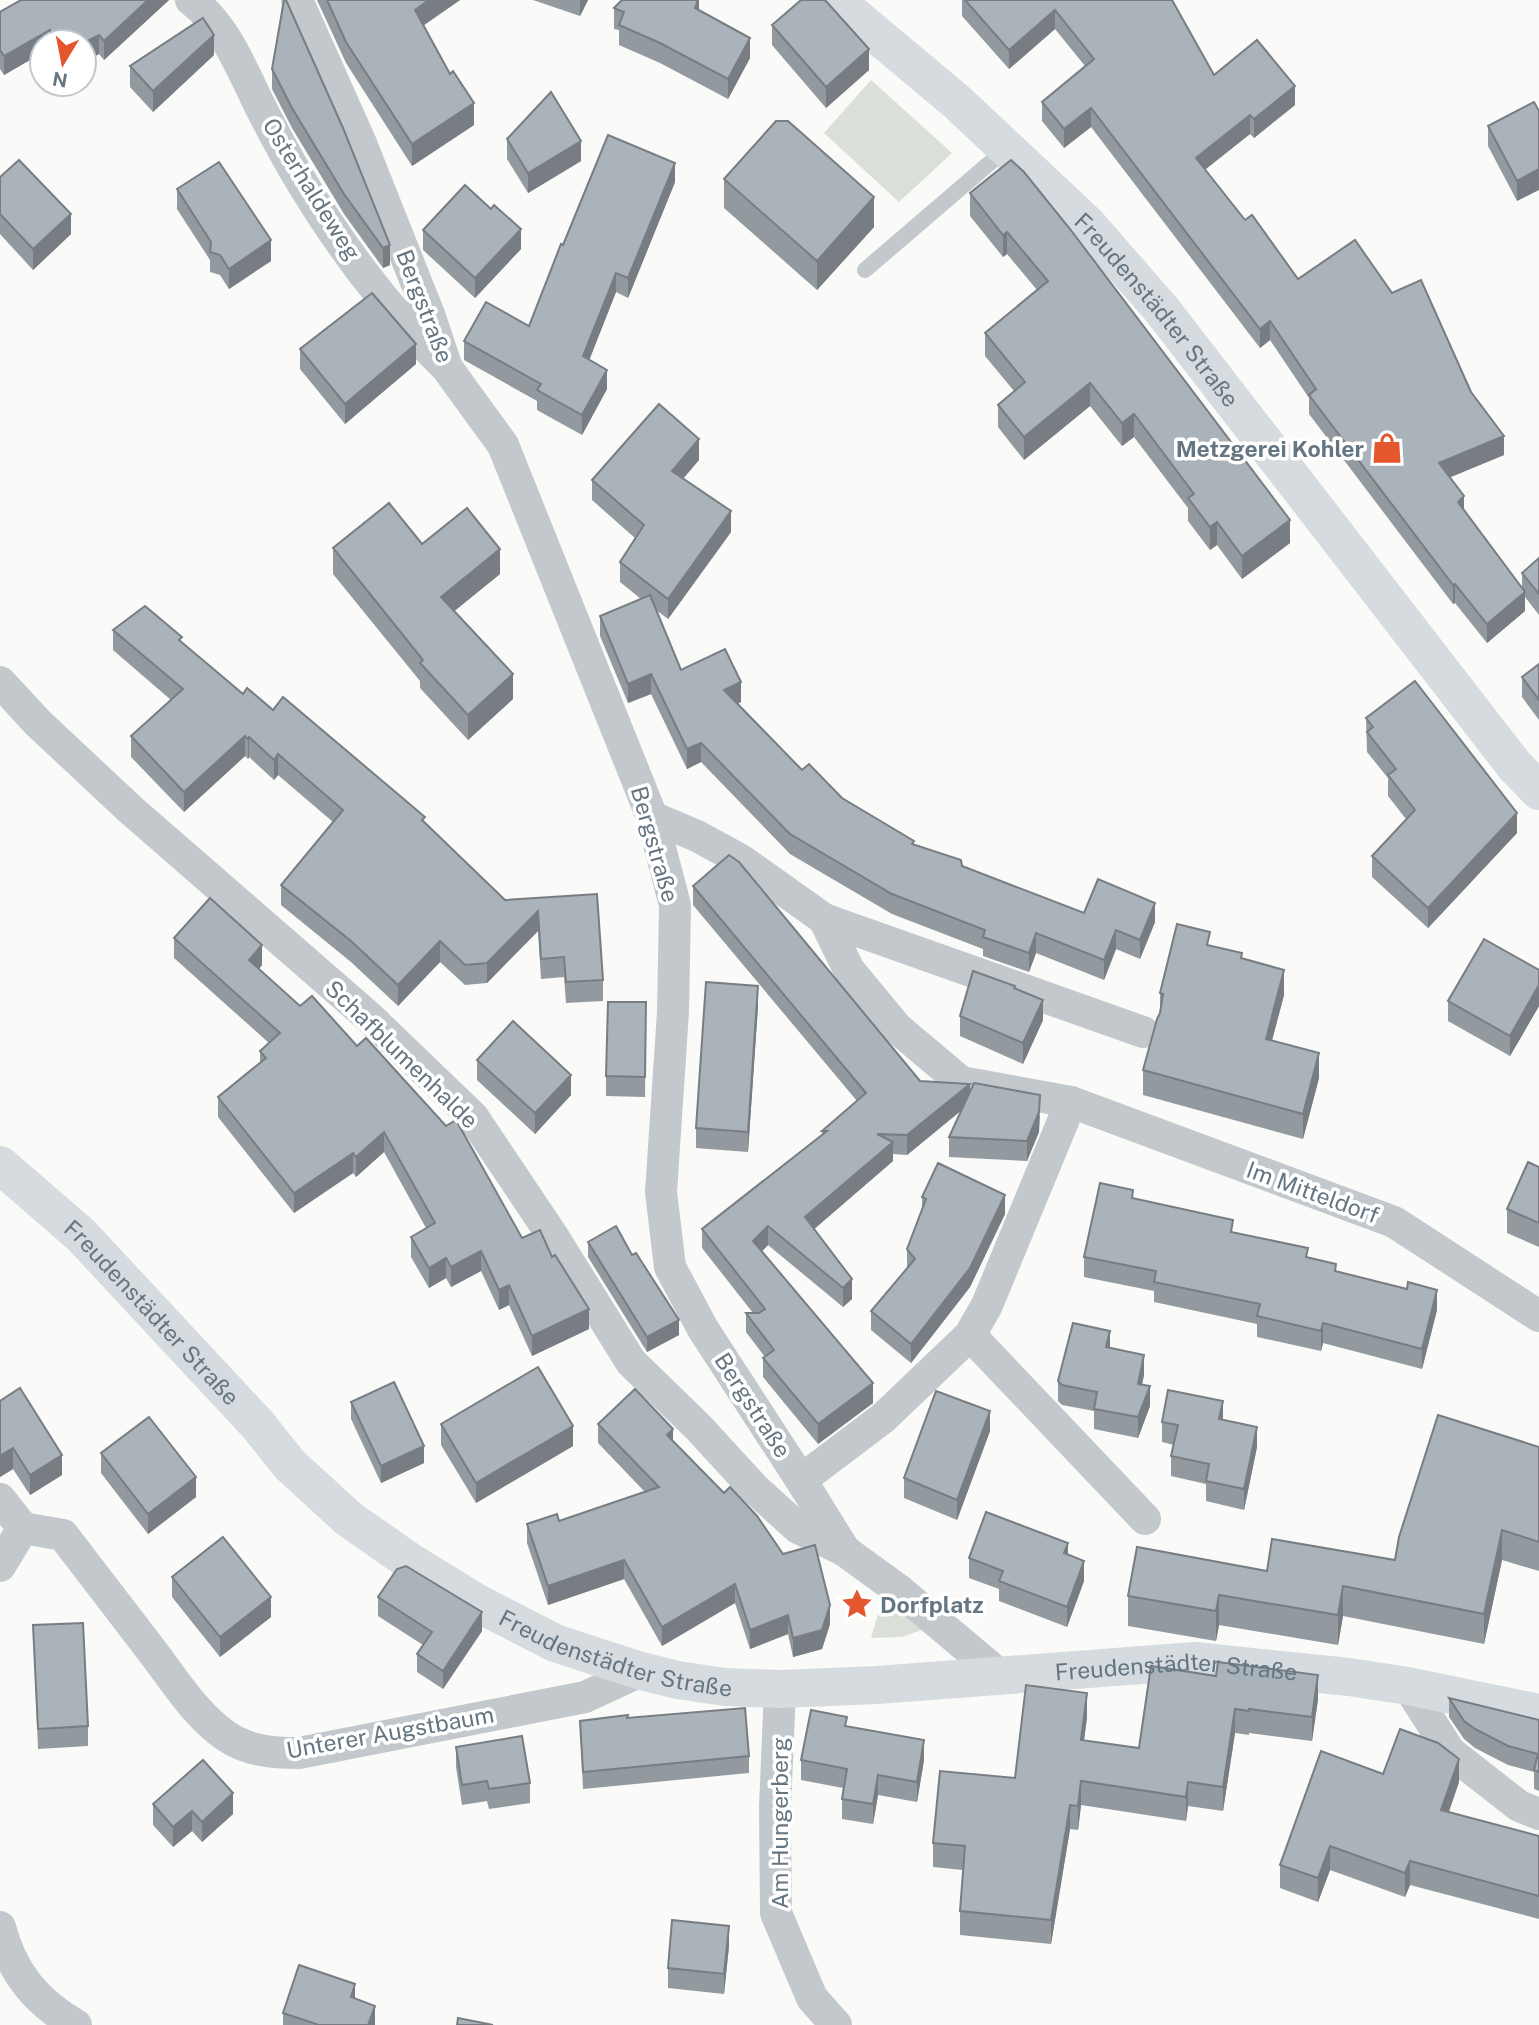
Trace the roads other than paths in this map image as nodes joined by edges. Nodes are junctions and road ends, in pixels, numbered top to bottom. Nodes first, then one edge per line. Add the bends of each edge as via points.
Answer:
1 (191, 0) edge
2 (297, 0) edge
3 (835, 0) edge
4 (1006, 149) junction
5 (865, 270) dead end
6 (447, 368) junction
7 (0, 682) edge
8 (1539, 791) edge
9 (652, 817) junction
10 (824, 919) junction
11 (1143, 1032) dead end
12 (1071, 1102) junction
13 (0, 1164) edge
14 (1539, 1316) edge
15 (970, 1335) junction
16 (802, 1480) junction
17 (0, 1499) edge
18 (1145, 1519) dead end
19 (23, 1528) junction
20 (845, 1551) junction
21 (0, 1566) edge
22 (641, 1671) junction
23 (1002, 1676) junction
24 (1408, 1686) junction
25 (780, 1689) junction
26 (1539, 1713) edge
27 (1539, 1814) edge
28 (0, 1927) edge
29 (76, 2025) edge
30 (836, 2025) edge

1 - 6 street, Osterhaldeweg via 228,42 295,172 344,245 415,337
2 - 6 street, Bergstraße via 360,141
3 - 4 street, Freudenstädter Straße
4 - 5 lane
4 - 8 street, Freudenstädter Straße via 1087,223 1162,310 1514,765
6 - 9 street, Bergstraße via 503,445
7 - 20 street, Schafblumenhalde via 131,810 369,1017 473,1117 632,1362 754,1489 798,1528
9 - 10 street, Im Mitteldorf via 741,860
9 - 16 street, Bergstraße via 675,905 661,1192 670,1267 703,1329
10 - 11 street, Im Mitteldorf
10 - 12 street, Im Mitteldorf via 849,970 897,1027 961,1082
12 - 14 street, Im Mitteldorf via 1394,1222
12 - 15 street
13 - 22 street, Freudenstädter Straße via 81,1235 290,1465 349,1519 520,1626 555,1643
15 - 16 street via 883,1418
15 - 18 street
16 - 20 street, Bergstraße
17 - 19 street
19 - 21 street
19 - 22 street, Unterer Augstbaum via 63,1535 211,1724 228,1738 271,1753 299,1753 585,1696
20 - 23 street, Bergstraße
22 - 25 street, Freudenstädter Straße via 725,1687
23 - 24 street, Freudenstädter Straße via 1195,1661
23 - 25 street, Freudenstädter Straße
24 - 26 street, Freudenstädter Straße
24 - 27 street via 1450,1752 1519,1806
25 - 30 street, Am Hungerberg via 776,1913 812,1998
28 - 29 street via 24,1983 50,2010

